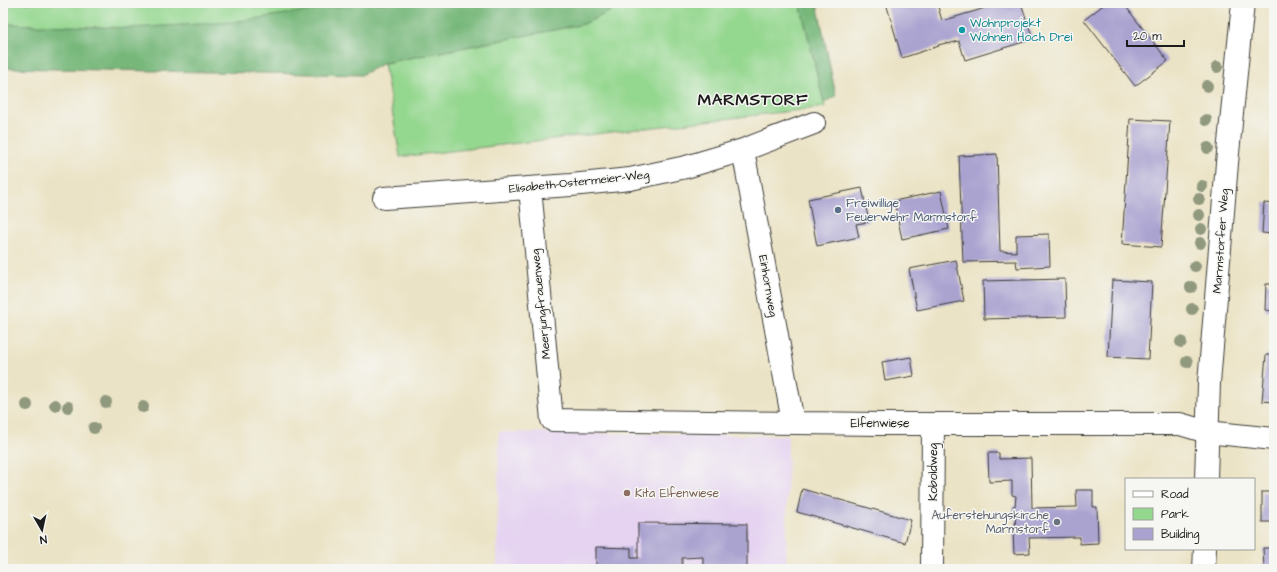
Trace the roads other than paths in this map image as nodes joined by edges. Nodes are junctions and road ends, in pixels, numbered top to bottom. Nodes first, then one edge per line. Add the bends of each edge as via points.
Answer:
1 (1243, 3) edge
2 (814, 124) dead end
3 (743, 150) junction
4 (530, 188) junction
5 (384, 198) dead end
6 (552, 420) joint
7 (793, 422) junction
8 (933, 424) junction
9 (1207, 432) junction
10 (1274, 439) edge
11 (1206, 478) edge
12 (1205, 550) edge
13 (932, 569) edge
14 (1204, 569) edge

1 - 9 street, Marmstorfer Weg via 1227,163
2 - 3 street, Elisabeth-Ostermeier-Weg
3 - 4 street, Elisabeth-Ostermeier-Weg via 686,167 630,179
3 - 7 street, Einhornweg
4 - 5 street, Elisabeth-Ostermeier-Weg
4 - 6 street, Meerjungfrauenweg
6 - 7 street, Elfenwiese
7 - 8 street, Elfenwiese
8 - 9 street, Elfenwiese via 1180,424
8 - 13 street, Koboldweg
9 - 10 street, Elfenwiese
9 - 11 street, Marmstorfer Weg
12 - 14 street

